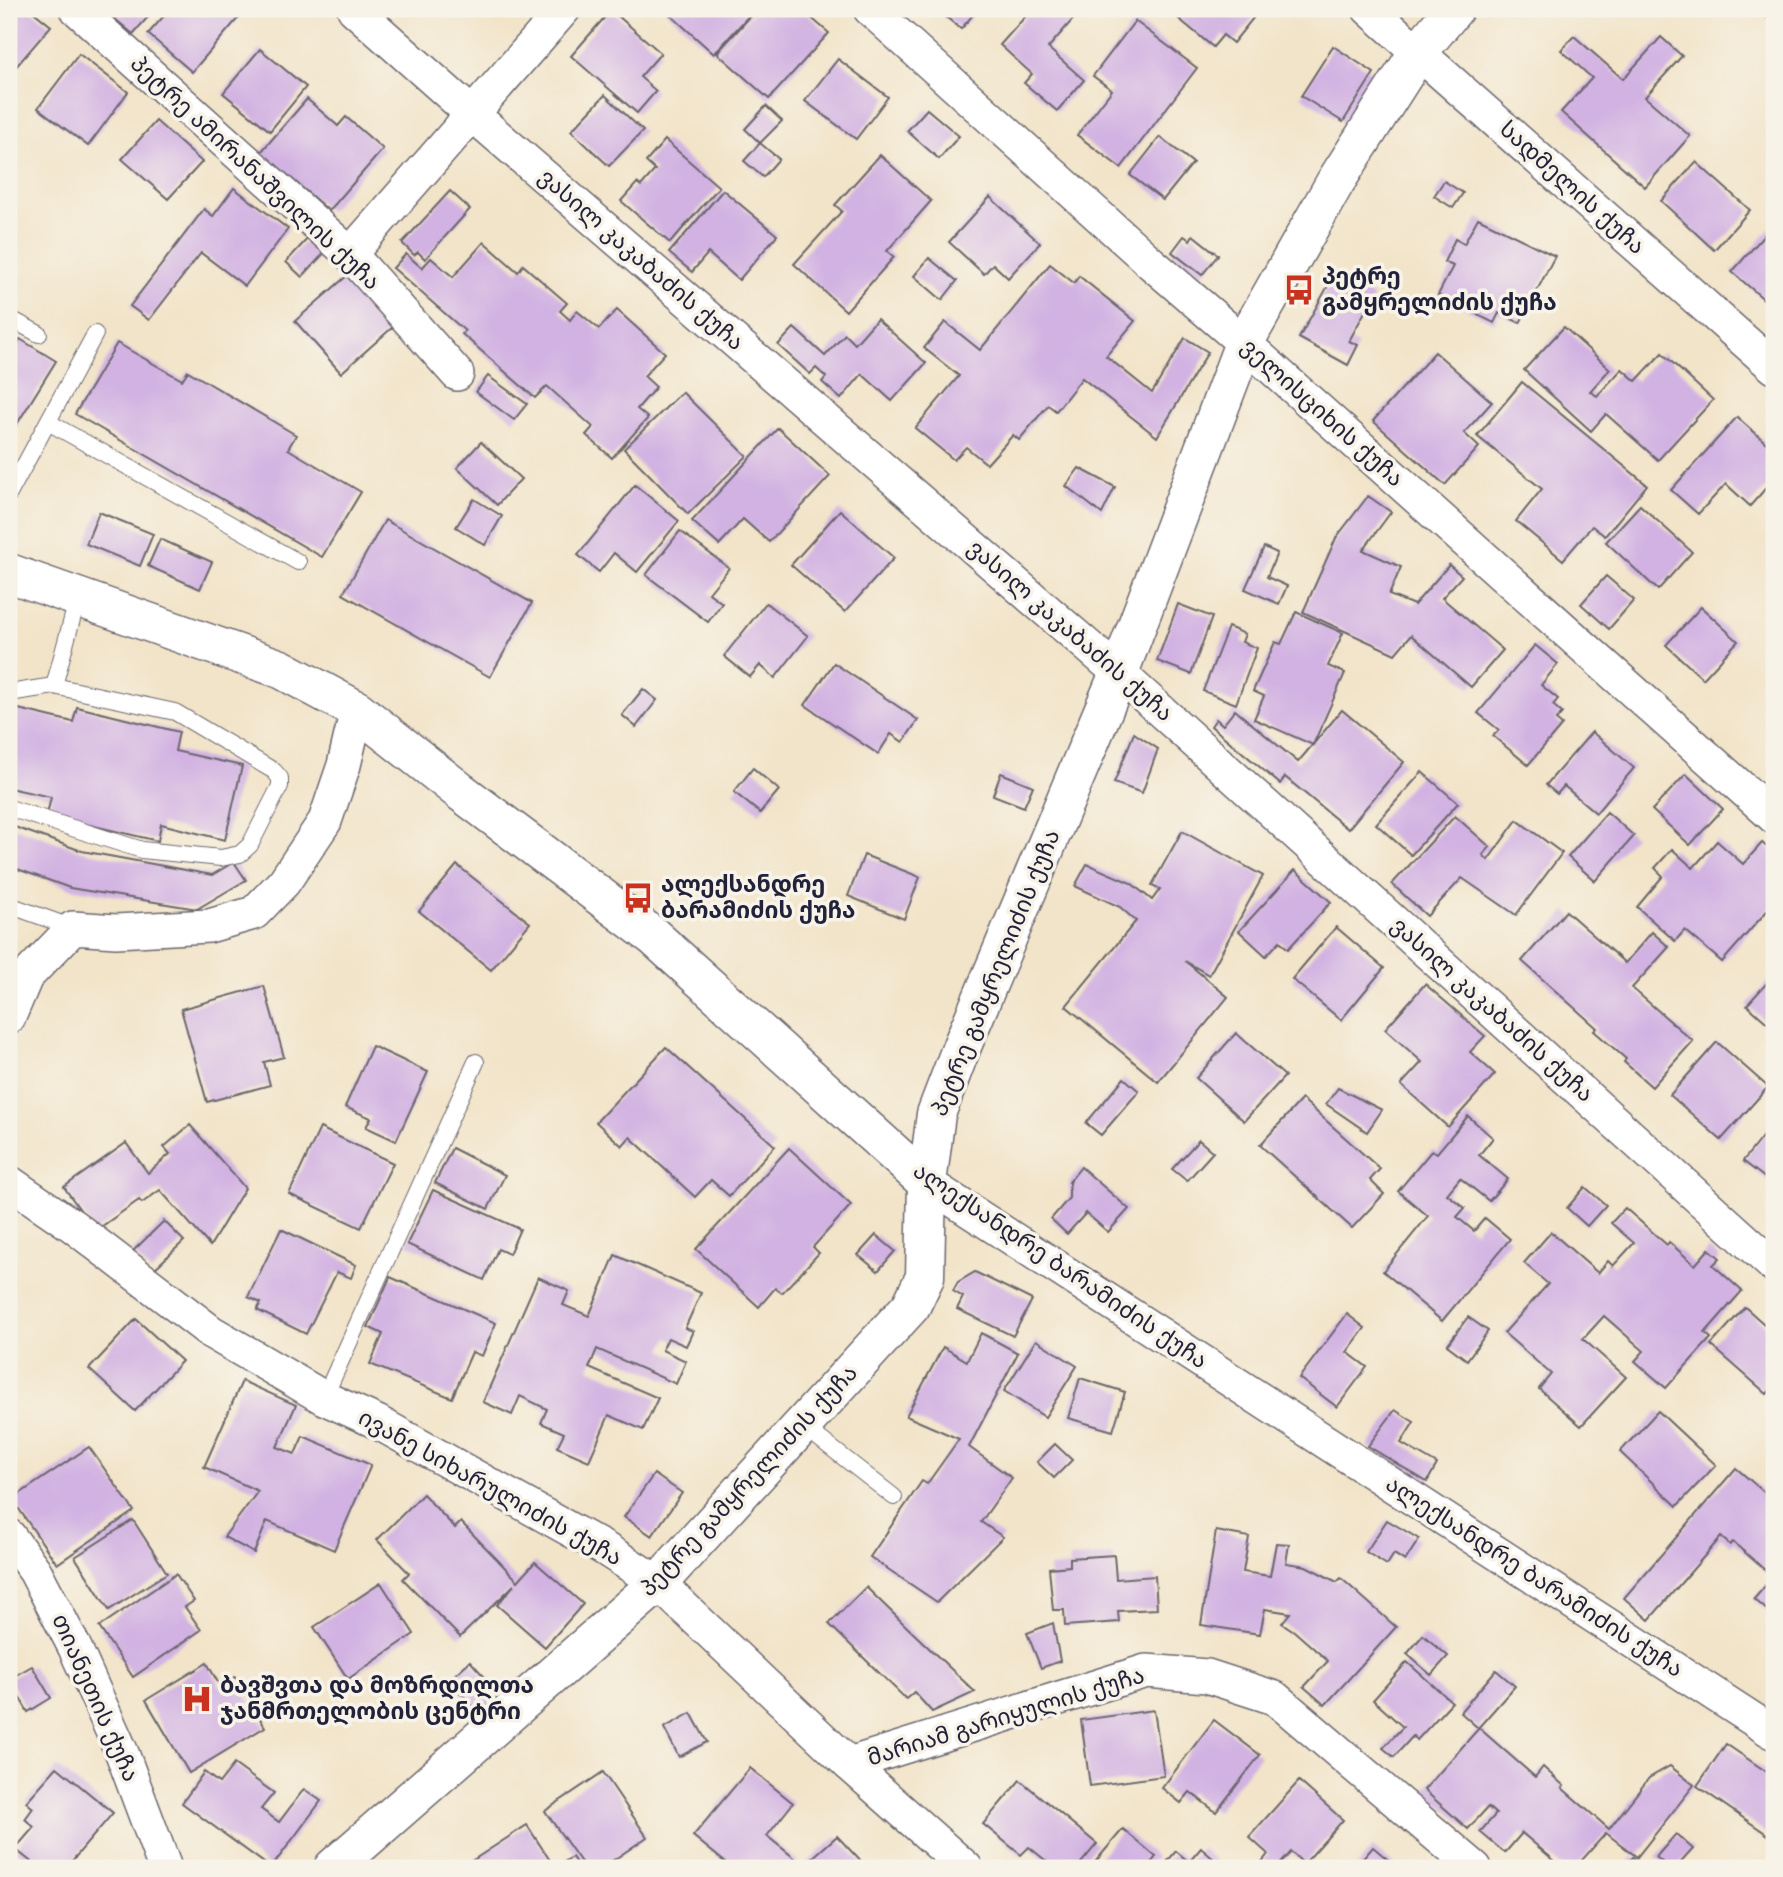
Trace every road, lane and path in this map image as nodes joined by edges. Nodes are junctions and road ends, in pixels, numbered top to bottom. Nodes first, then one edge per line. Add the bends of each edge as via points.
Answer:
1 (77, 9) edge
2 (354, 9) edge
3 (564, 9) edge
4 (870, 9) edge
5 (1369, 9) edge
6 (1454, 9) edge
7 (1419, 51) junction
8 (472, 114) junction
9 (349, 254) junction
10 (9, 318) edge
11 (39, 334) dead end
12 (95, 334) dead end
13 (1244, 343) junction
14 (1774, 367) edge
15 (457, 374) dead end
16 (48, 422) junction
17 (9, 494) edge
18 (298, 562) dead end
19 (9, 573) edge
20 (78, 597) junction
21 (1119, 673) junction
22 (54, 686) junction
23 (9, 693) edge
24 (357, 710) junction
25 (9, 808) edge
26 (1774, 817) edge
27 (9, 905) edge
28 (73, 928) junction
29 (9, 1017) edge
30 (476, 1062) dead end
31 (9, 1182) edge
32 (927, 1183) junction
33 (1774, 1266) edge
34 (324, 1398) junction
35 (802, 1425) junction
36 (894, 1497) dead end
37 (9, 1535) edge
38 (658, 1583) junction
39 (1774, 1733) edge
40 (849, 1764) junction
41 (165, 1868) edge
42 (333, 1868) edge
43 (966, 1868) edge
44 (1475, 1868) edge

1 - 9 street, პეტრე ამირანაშვილის ქუჩა
2 - 8 street, ვასილ კაკაბაძის ქუჩა
3 - 8 street
4 - 13 street, ველისციხის ქუჩა
5 - 7 street, სადმელის ქუჩა
6 - 7 street, პეტრე გამყრელიძის ქუჩა
7 - 13 street, პეტრე გამყრელიძის ქუჩა via 1336,181
7 - 14 street, სადმელის ქუჩა
8 - 9 street
8 - 21 street, ვასილ კაკაბაძის ქუჩა
9 - 15 street, პეტრე ამირანაშვილის ქუჩა
10 - 11 lane
12 - 16 lane
13 - 21 street, პეტრე გამყრელიძის ქუჩა
13 - 26 street, ველისციხის ქუჩა
16 - 17 lane
16 - 18 lane
19 - 20 street, ალექსანდრე ბარამიძის ქუჩა
20 - 22 lane
20 - 24 street, ალექსანდრე ბარამიძის ქუჩა via 281,669
21 - 32 street, პეტრე გამყრელიძის ქუჩა via 936,1114
21 - 33 street, ვასილ კაკაბაძის ქუჩა
22 - 23 lane
22 - 25 lane via 175,712 274,771 280,786 250,845 240,854 221,859 142,850
24 - 28 street via 325,821 284,882 254,913 209,926 116,931
24 - 32 street, ალექსანდრე ბარამიძის ქუჩა via 653,936
27 - 28 lane
28 - 29 street via 26,977
30 - 34 lane
31 - 34 street, ივანე სიხარულიძის ქუჩა via 211,1332
32 - 35 street, პეტრე გამყრელიძის ქუჩა via 925,1277 911,1306
32 - 39 street, ალექსანდრე ბარამიძის ქუჩა
34 - 38 street, ივანე სიხარულიძის ქუჩა via 389,1429
35 - 36 lane
35 - 38 street, პეტრე გამყრელიძის ქუჩა
37 - 41 street, თიანეთის ქუჩა via 36,1571 75,1647 122,1753
38 - 40 street, ივანე სიხარულიძის ქუჩა
38 - 42 street, პეტრე გამყრელიძის ქუჩა
40 - 43 street, ივანე სიხარულიძის ქუჩა
40 - 44 street, მარიამ გარიყულის ქუჩა via 1146,1671 1207,1676 1275,1698

